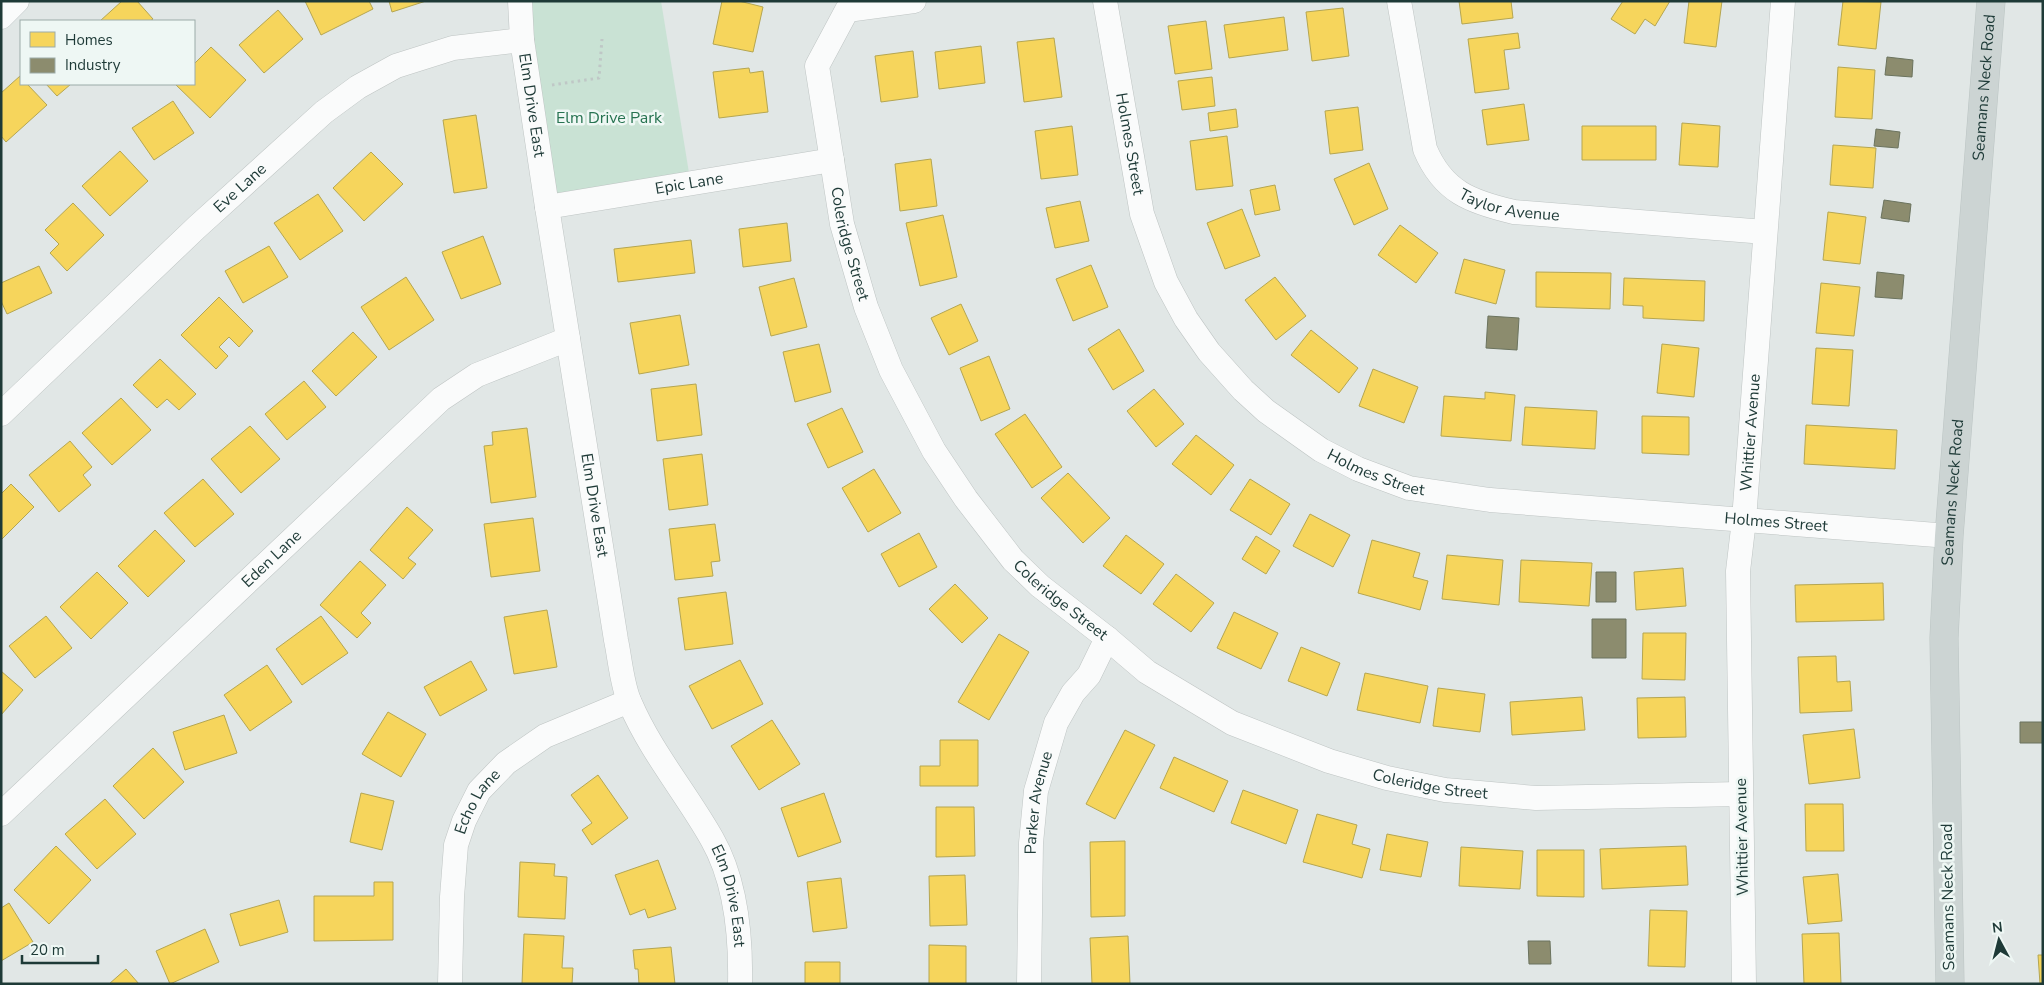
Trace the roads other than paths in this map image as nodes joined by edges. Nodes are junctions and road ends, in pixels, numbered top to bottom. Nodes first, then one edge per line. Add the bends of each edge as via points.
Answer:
1 (17, 1) edge
2 (520, 1) edge
3 (914, 1) edge
4 (1105, 1) edge
5 (1399, 1) edge
6 (1783, 1) edge
7 (1991, 1) edge
8 (1, 17) edge
9 (522, 40) junction
10 (832, 160) junction
11 (547, 207) junction
12 (1765, 232) junction
13 (568, 339) junction
14 (1, 414) edge
15 (1744, 520) junction
16 (1949, 536) junction
17 (1107, 638) junction
18 (629, 701) junction
19 (1741, 794) junction
20 (1, 814) edge
21 (450, 984) edge
22 (740, 984) edge
23 (1029, 984) edge
24 (1744, 984) edge
25 (1950, 984) edge

1 - 8 street
2 - 9 street, Elm Drive East
3 - 10 street, Coleridge Street via 847,10 817,66
4 - 15 street, Holmes Street via 1142,214 1166,282 1186,319 1210,352 1266,411 1321,450 1358,469 1409,488 1490,500
5 - 12 street, Taylor Avenue via 1425,149 1432,166 1456,191 1481,204 1514,212
6 - 12 street, Whittier Avenue
7 - 16 main road, Seamans Neck Road
9 - 11 street, Elm Drive East
9 - 14 street, Eve Lane via 453,48 396,66 358,87 324,112 197,227
10 - 11 street, Epic Lane
10 - 17 street, Coleridge Street via 842,224 866,307 891,370 934,451 1013,560 1040,586
11 - 13 street, Elm Drive East
12 - 15 street, Whittier Avenue
13 - 18 street, Elm Drive East via 616,640
13 - 20 street, Eden Lane via 477,375 441,399
15 - 16 street, Holmes Street
15 - 19 street, Whittier Avenue via 1738,571
16 - 25 main road, Seamans Neck Road via 1944,638
17 - 19 street, Coleridge Street via 1146,672 1232,723 1330,761 1388,778 1444,790 1536,798
17 - 23 street, Parker Avenue via 1089,675 1073,693 1056,723 1036,791 1031,843
18 - 21 street, Echo Lane via 545,736 506,763 479,791 456,845
18 - 22 street, Elm Drive East via 653,750 713,840 726,872 740,954
19 - 24 street, Whittier Avenue

